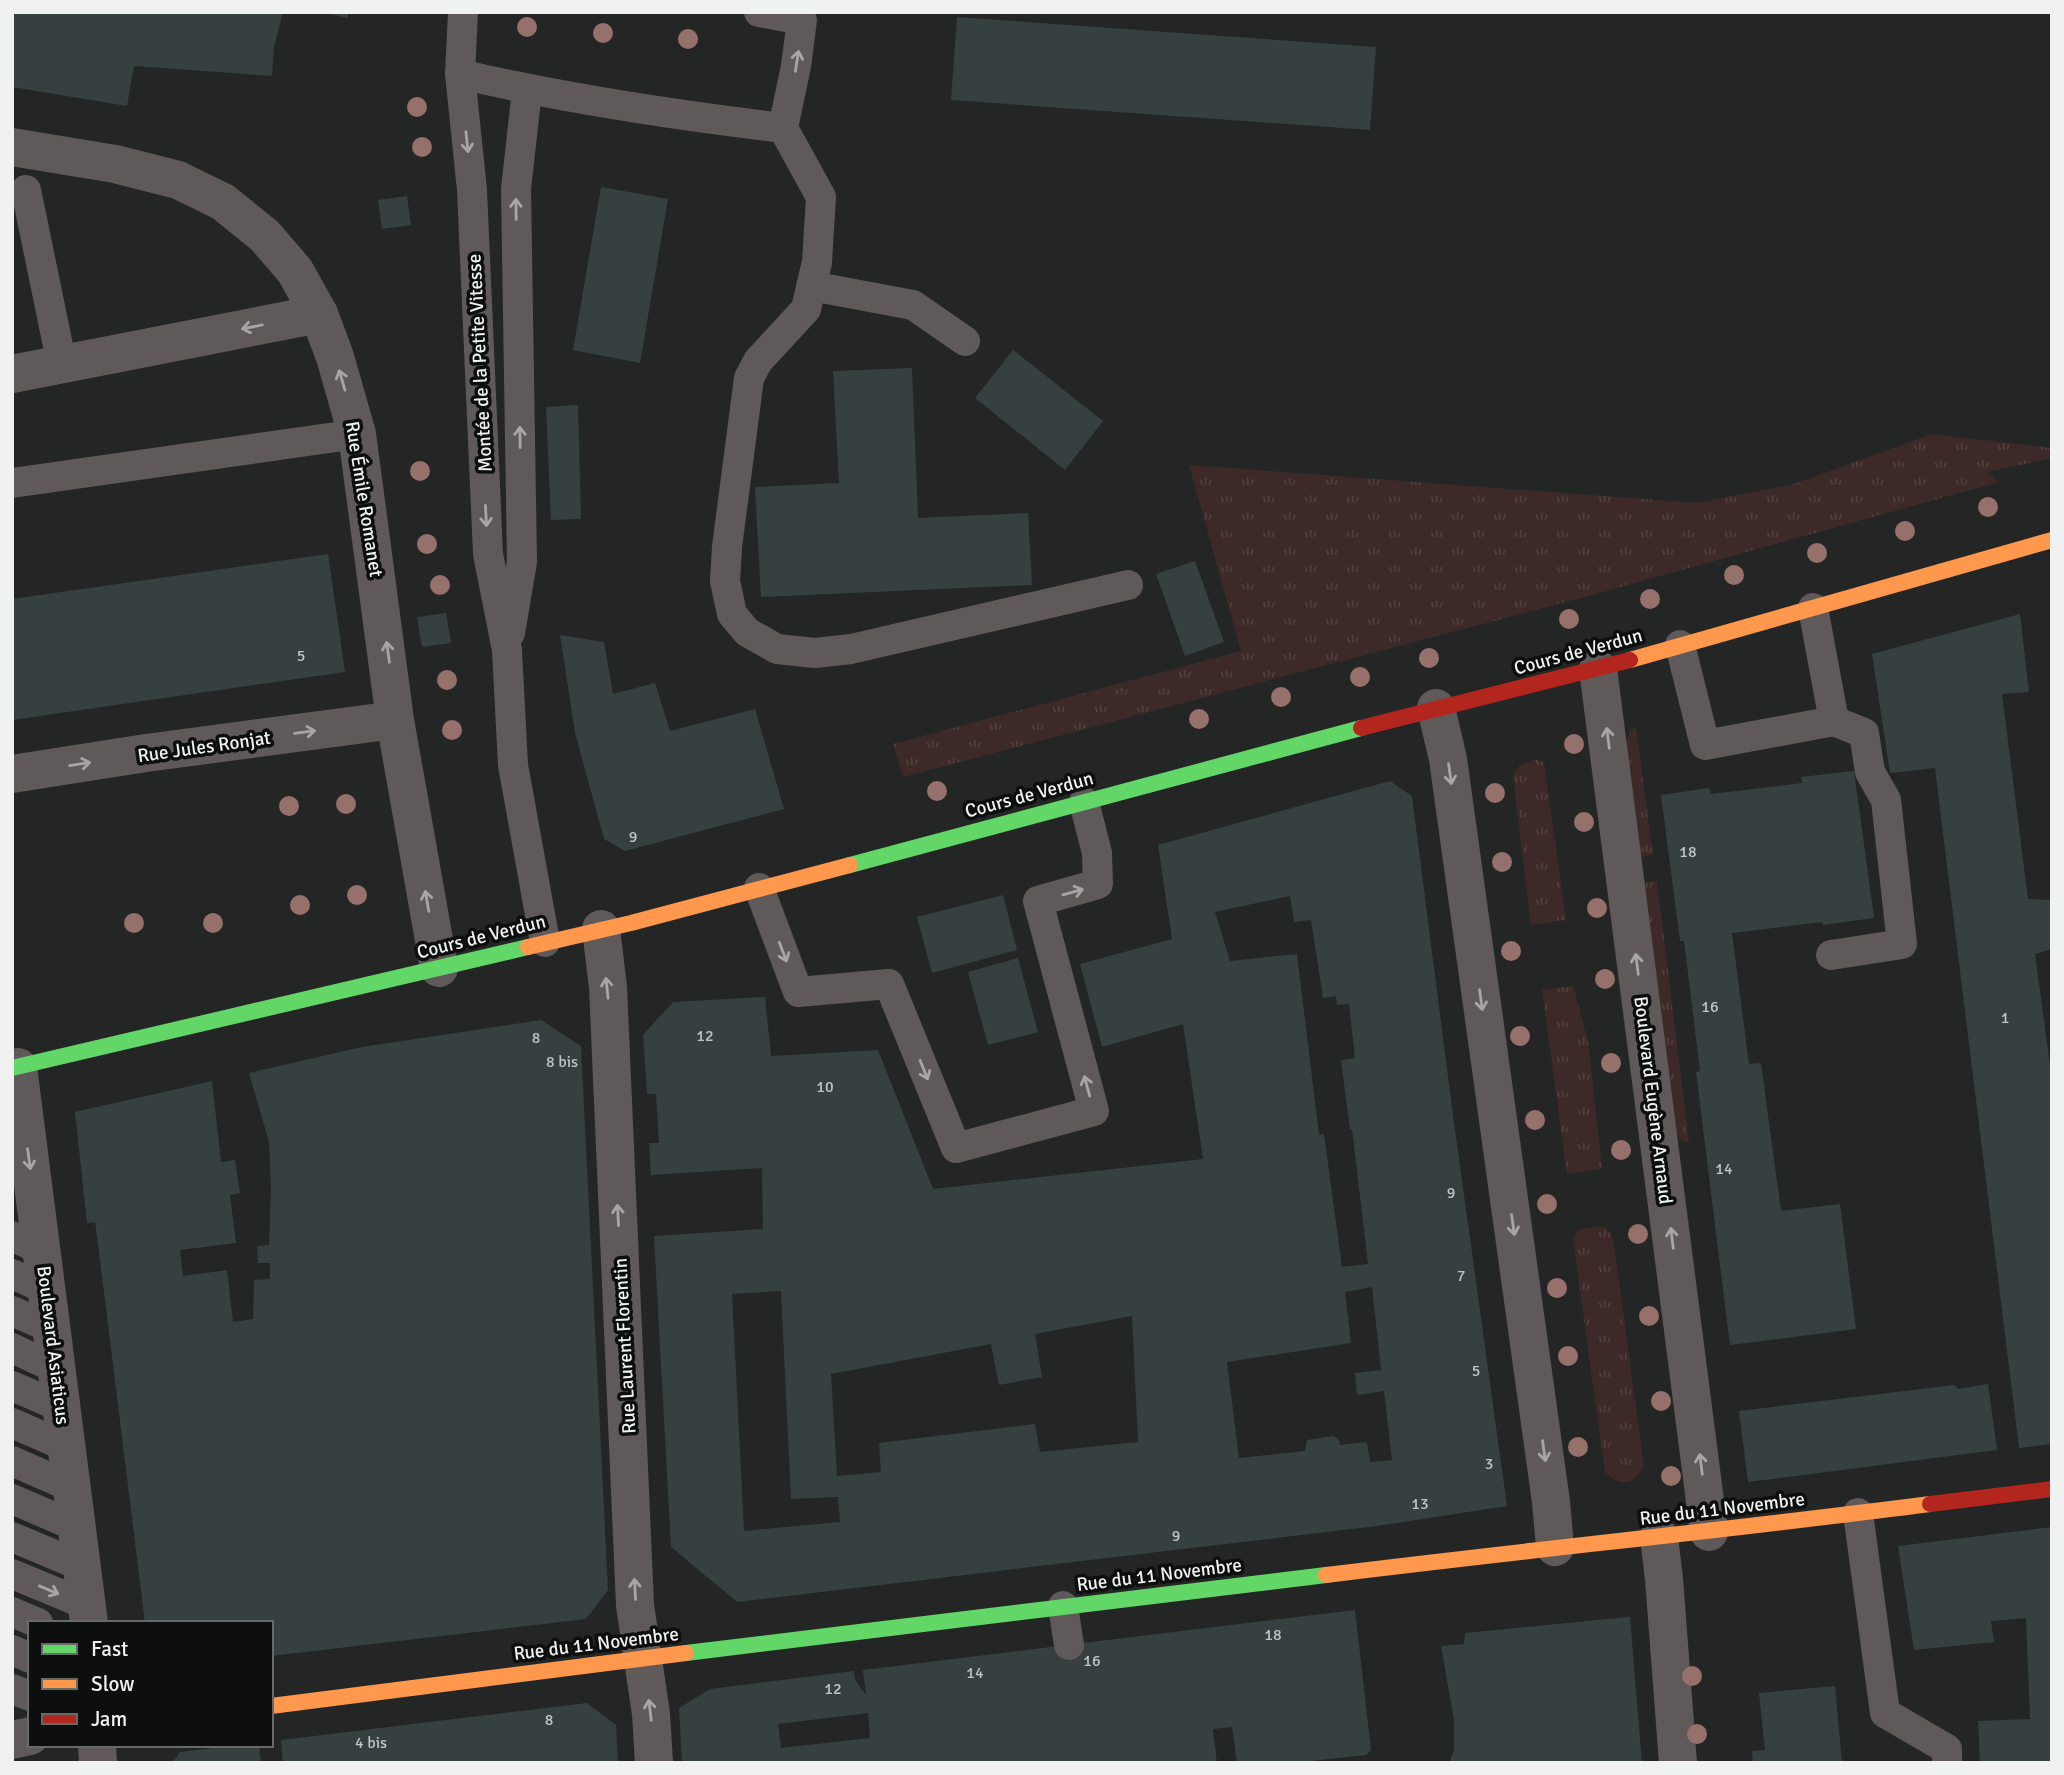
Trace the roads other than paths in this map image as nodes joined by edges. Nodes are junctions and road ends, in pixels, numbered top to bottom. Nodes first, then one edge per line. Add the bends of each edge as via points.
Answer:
1 (463, 12) edge
2 (759, 12) edge
3 (460, 74) junction
4 (527, 90) junction
5 (783, 128) junction
6 (12, 146) edge
7 (26, 190) dead end
8 (811, 286) junction
9 (319, 314) junction
10 (965, 341) dead end
11 (62, 365) junction
12 (12, 374) edge
13 (357, 434) junction
14 (12, 483) edge
15 (2052, 540) edge
16 (1128, 585) dead end
17 (1813, 608) junction
18 (1680, 645) junction
19 (507, 650) junction
20 (1598, 669) junction
21 (1436, 708) junction
22 (395, 720) junction
23 (1834, 721) junction
24 (12, 774) edge
25 (1084, 802) junction
26 (759, 888) junction
27 (601, 929) junction
28 (545, 942) junction
29 (1831, 955) dead end
30 (439, 968) junction
31 (15, 1068) edge
32 (27, 1243) edge
33 (12, 1274) edge
34 (48, 1290) junction
35 (12, 1311) edge
36 (52, 1329) junction
37 (12, 1348) edge
38 (57, 1368) junction
39 (12, 1385) edge
40 (63, 1408) junction
41 (12, 1423) edge
42 (67, 1447) junction
43 (12, 1461) edge
44 (71, 1487) junction
45 (2052, 1489) edge
46 (12, 1499) edge
47 (1858, 1513) junction
48 (77, 1527) junction
49 (1709, 1532) junction
50 (12, 1536) edge
51 (1659, 1537) junction
52 (1555, 1547) junction
53 (81, 1566) junction
54 (12, 1574) edge
55 (1063, 1606) junction
56 (12, 1612) edge
57 (88, 1614) edge
58 (33, 1621) edge
59 (1069, 1645) dead end
60 (643, 1657) junction
61 (273, 1706) edge
62 (654, 1763) edge
63 (1678, 1763) edge
64 (1947, 1763) edge

1 - 3 lane, Montée de la Petite Vitesse
5 -> 2 lane via 802,20
3 - 4 lane
3 -> 19 lane, Montée de la Petite Vitesse via 472,190 488,554
4 - 5 lane
19 -> 4 lane, Montée de la Petite Vitesse via 522,562 516,189
5 - 8 lane via 821,197
6 - 9 street, Rue Émile Romanet via 177,180 223,202 265,236 295,271
7 - 11 lane
8 - 10 lane via 913,305
8 - 16 lane via 806,309 758,361 750,378 725,582 732,614 747,632 777,649 815,653 851,649
9 -> 11 street
13 -> 9 street, Rue Émile Romanet
11 - 12 street
13 - 14 lane
22 -> 13 street, Rue Émile Romanet
15 - 17 main road, Cours de Verdun
17 - 18 main road, Cours de Verdun
17 - 23 lane
18 - 20 main road, Cours de Verdun
18 - 23 lane via 1705,745
19 - 28 lane, Montée de la Petite Vitesse via 513,765
20 - 21 main road, Cours de Verdun
49 -> 20 street, Boulevard Eugène Arnaud
21 - 25 main road, Cours de Verdun
21 -> 52 street via 1448,759
24 -> 22 street, Rue Jules Ronjat
30 -> 22 street, Rue Émile Romanet
23 - 29 lane via 1864,733 1870,772 1886,800 1902,944
25 - 26 main road, Cours de Verdun
26 -> 25 lane via 798,992 889,984 956,1148 1094,1111 1038,901 1098,884 1097,853
26 - 27 main road, Cours de Verdun
27 - 28 main road, Cours de Verdun
60 -> 27 street, Rue Laurent Florentin via 635,1605 608,987
28 - 30 main road, Cours de Verdun
30 - 31 main road, Cours de Verdun
31 -> 32 street, Boulevard Asiaticus
32 - 34 street, Boulevard Asiaticus
33 - 34 lane
34 - 36 street, Boulevard Asiaticus
35 - 36 lane
36 - 38 street, Boulevard Asiaticus
37 - 38 lane
38 - 40 street, Boulevard Asiaticus
39 - 40 lane
40 - 42 street, Boulevard Asiaticus
41 - 42 lane
42 - 44 street, Boulevard Asiaticus
43 - 44 lane
44 - 48 street, Boulevard Asiaticus
45 - 47 main road, Rue du 11 Novembre
46 - 48 lane
47 - 49 main road, Rue du 11 Novembre
47 - 64 lane via 1885,1713 1947,1749
48 - 53 street, Boulevard Asiaticus
49 - 51 main road, Rue du 11 Novembre
50 - 53 lane
51 - 52 main road, Rue du 11 Novembre
51 - 63 street
52 - 55 main road, Rue du 11 Novembre
53 - 57 street, Boulevard Asiaticus
54 -> 57 lane
55 - 59 lane
55 - 60 main road, Rue du 11 Novembre
56 - 58 lane
60 - 61 main road, Rue du 11 Novembre
62 -> 60 street, Rue Laurent Florentin

